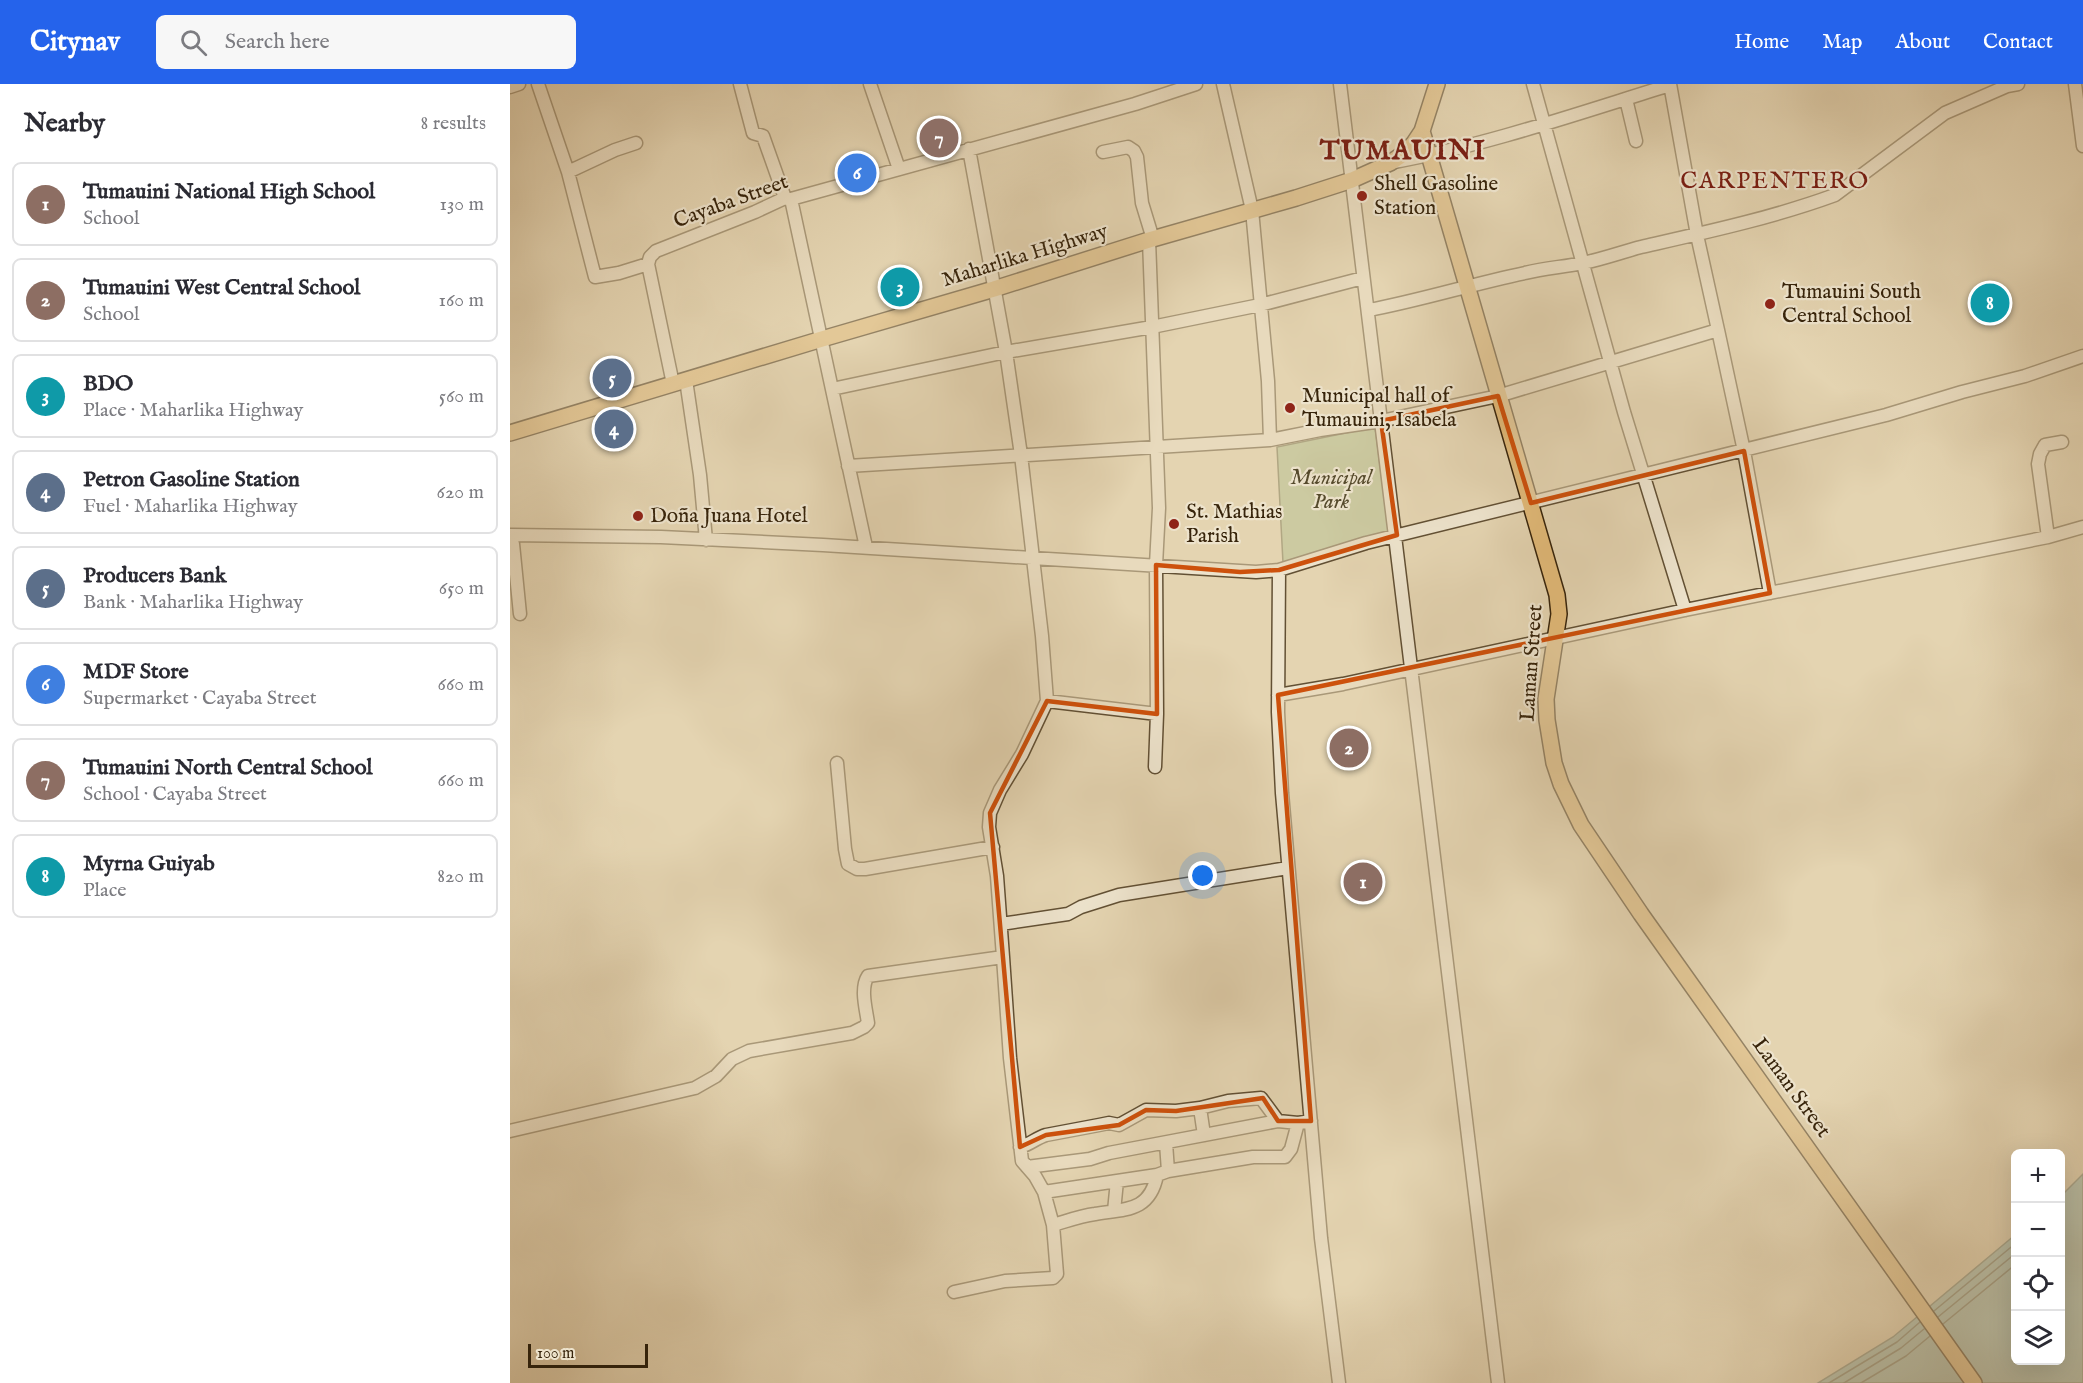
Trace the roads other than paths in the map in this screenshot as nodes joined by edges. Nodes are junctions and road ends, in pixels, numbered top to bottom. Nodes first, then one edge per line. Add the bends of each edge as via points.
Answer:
1 (519, 84) edge
2 (538, 84) edge
3 (740, 84) edge
4 (870, 84) edge
5 (1196, 84) edge
6 (1224, 84) edge
7 (1340, 84) edge
8 (1437, 84) edge
9 (1533, 84) edge
10 (1670, 84) edge
11 (2018, 84) edge
12 (2075, 84) edge
13 (510, 87) edge
14 (1626, 99) junction
15 (1545, 123) junction
16 (1422, 131) junction
17 (1636, 141) dead end
18 (636, 143) dead end
19 (2083, 146) edge
20 (969, 149) junction
21 (1103, 152) dead end
22 (1427, 156) junction
23 (1390, 163) junction
24 (899, 169) junction
25 (568, 172) junction
26 (1352, 180) junction
27 (788, 199) junction
28 (1252, 210) junction
29 (1697, 235) junction
30 (1151, 239) junction
31 (1583, 263) junction
32 (648, 264) junction
33 (1363, 278) junction
34 (1465, 285) junction
35 (994, 290) junction
36 (1260, 305) junction
37 (1369, 310) junction
38 (1152, 327) junction
39 (1718, 330) junction
40 (822, 339) junction
41 (1006, 352) junction
42 (2083, 356) edge
43 (1611, 361) junction
44 (679, 382) junction
45 (832, 389) junction
46 (1498, 396) junction
47 (1381, 421) junction
48 (510, 433) edge
49 (1270, 440) junction
50 (2062, 442) dead end
51 (1156, 446) junction
52 (1744, 451) junction
53 (1021, 455) junction
54 (848, 466) junction
55 (1642, 475) junction
56 (1531, 503) junction
57 (2083, 527) edge
58 (1397, 535) junction
59 (510, 537) edge
60 (2048, 537) junction
61 (706, 540) junction
62 (866, 547) junction
63 (1033, 560) junction
64 (1156, 565) junction
65 (1279, 570) junction
66 (1770, 593) junction
67 (1685, 610) junction
68 (520, 614) dead end
69 (1555, 637) junction
70 (1412, 670) junction
71 (1278, 695) junction
72 (1047, 701) junction
73 (1157, 714) junction
74 (837, 763) dead end
75 (1155, 767) dead end
76 (993, 847) junction
77 (1288, 868) junction
78 (1001, 924) junction
79 (1003, 957) junction
80 (1200, 1108) junction
81 (1278, 1121) junction
82 (1311, 1121) junction
83 (1298, 1123) junction
84 (510, 1131) edge
85 (1204, 1135) junction
86 (1166, 1143) junction
87 (1020, 1147) junction
88 (1027, 1167) junction
89 (1163, 1173) junction
90 (1117, 1181) junction
91 (1044, 1192) junction
92 (1114, 1211) junction
93 (1053, 1225) junction
94 (954, 1292) dead end
95 (1339, 1383) edge
96 (1498, 1383) edge
97 (1974, 1383) edge

1 - 13 street
2 - 25 street
3 - 27 street via 753,134 763,136
4 - 24 street
5 - 20 street, Cayaba Street
6 - 28 street
7 - 26 street
8 - 16 main road, Maharlika Highway
9 - 15 street
10 - 14 street
10 - 29 street
11 - 29 street via 1945,113 1835,195
12 - 19 street
14 - 15 street
14 - 17 street
15 - 22 street
15 - 31 street
16 - 22 main road, Laman Street
16 - 23 main road, Maharlika Highway via 1406,152
18 - 25 street
20 - 24 street, Cayaba Street
20 - 35 street
21 - 30 street via 1128,147 1134,151
22 - 23 street
22 - 34 main road, Laman Street
23 - 26 main road, Maharlika Highway
24 - 27 street, Cayaba Street
25 - 32 street via 595,277
26 - 28 main road, Maharlika Highway
26 - 33 street
27 - 32 street, Cayaba Street via 656,250
27 - 40 street
28 - 30 main road, Maharlika Highway
28 - 36 street
29 - 31 street
29 - 39 street
30 - 35 main road, Maharlika Highway
30 - 38 street
31 - 34 street
31 - 43 street
32 - 44 street
33 - 36 street
33 - 37 street
34 - 37 street
34 - 46 main road, Laman Street
35 - 40 main road, Maharlika Highway
35 - 41 street
36 - 38 street
36 - 49 street
37 - 47 street
38 - 41 street
38 - 51 street
39 - 43 street
39 - 52 street
40 - 44 main road, Maharlika Highway
40 - 45 street
41 - 45 street
41 - 53 street
42 - 52 street via 2025,376
43 - 46 street
43 - 55 street
44 - 48 main road, Maharlika Highway
44 - 61 street via 700,475
45 - 54 street
46 - 47 street
46 - 56 main road, Laman Street
47 - 49 street
47 - 58 street
49 - 51 street
50 - 60 street via 2045,445 2039,458
51 - 53 street
51 - 64 street
52 - 55 street
52 - 66 street
53 - 54 street
53 - 63 street
54 - 62 street
55 - 56 street
55 - 67 street
56 - 58 street
56 - 69 main road, Laman Street via 1557,595
57 - 60 street
58 - 65 street
58 - 70 street
59 - 61 street
59 - 68 street
60 - 66 street
61 - 62 street
62 - 63 street
63 - 64 street
63 - 72 street
64 - 65 street via 1240,573
64 - 73 street
65 - 71 street
66 - 67 street
67 - 69 street
69 - 70 street
69 - 97 main road, Laman Street via 1546,699 1549,741 1561,784 1581,825
70 - 71 street
70 - 96 street
71 - 77 street
72 - 73 street
72 - 76 street via 990,813
73 - 75 street
74 - 76 street via 845,849 848,864 853,867 865,869
76 - 78 street
77 - 78 street via 1119,895 1068,914
77 - 82 street
78 - 79 street
79 - 84 street via 868,976 864,994 868,1023 858,1030 749,1051 732,1059 716,1076 695,1088
79 - 87 street
80 - 81 street via 1261,1098
80 - 85 street
80 - 87 street via 1146,1110 1119,1125 1109,1123 1046,1135
81 - 83 street
81 - 85 street
82 - 83 street
82 - 95 street
83 - 89 street via 1285,1157 1254,1157
85 - 86 street
86 - 88 street
86 - 89 street
87 - 88 street
88 - 91 street
89 - 90 street
89 - 92 street via 1143,1203
90 - 91 street
90 - 92 street
91 - 93 street
92 - 93 street
93 - 94 street via 1058,1268 1053,1278 1005,1281

